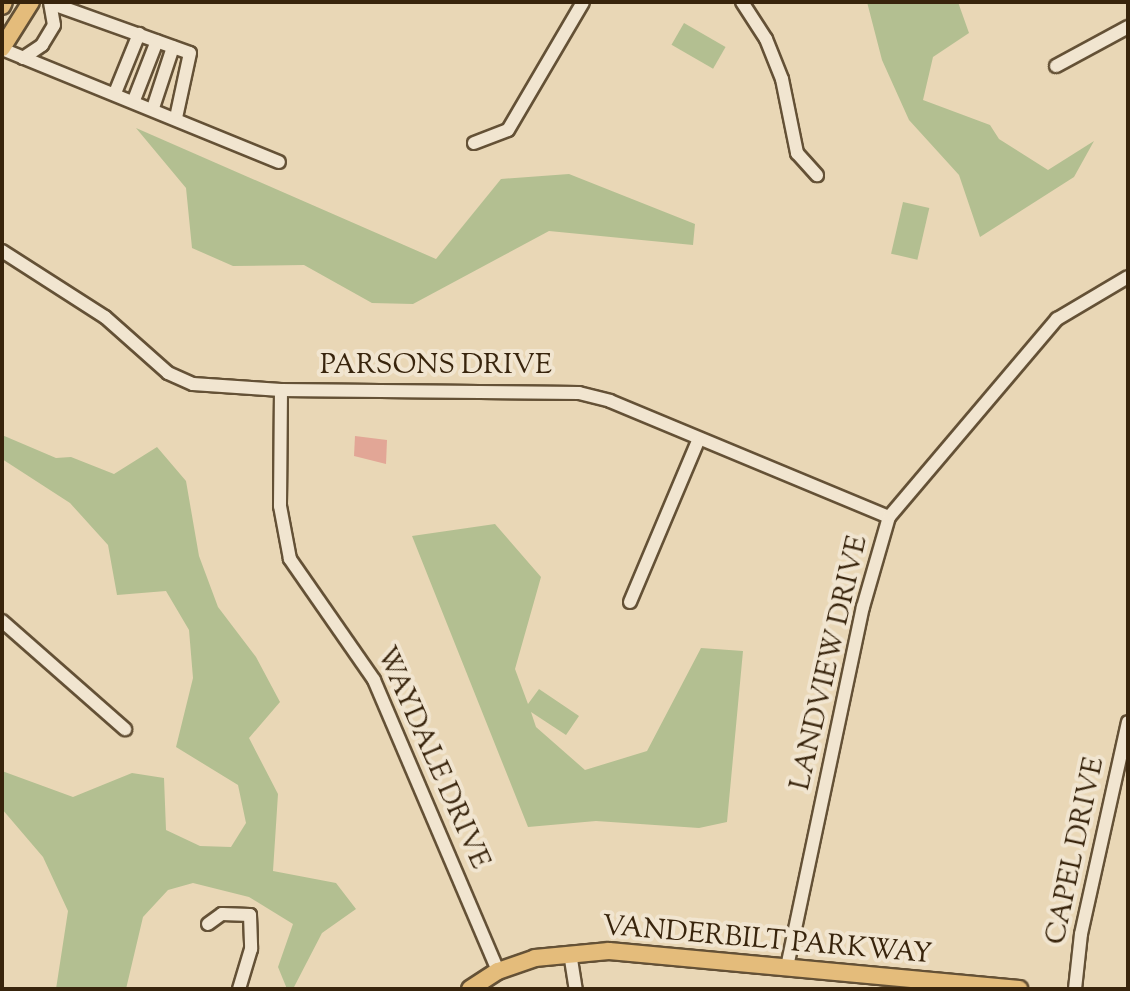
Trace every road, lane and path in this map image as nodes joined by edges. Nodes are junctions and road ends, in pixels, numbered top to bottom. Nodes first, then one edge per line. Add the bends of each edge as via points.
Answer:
1 (31, 2) edge
2 (583, 2) edge
3 (742, 2) edge
4 (52, 3) edge
5 (1128, 27) edge
6 (139, 34) junction
7 (157, 41) junction
8 (173, 47) junction
9 (2, 49) edge
10 (23, 58) junction
11 (1056, 66) dead end
12 (115, 93) junction
13 (134, 100) junction
14 (153, 108) junction
15 (176, 118) junction
16 (474, 143) dead end
17 (279, 162) dead end
18 (817, 175) dead end
19 (2, 251) edge
20 (1128, 277) edge
21 (281, 390) junction
22 (699, 439) junction
23 (889, 517) junction
24 (630, 602) dead end
25 (2, 621) edge
26 (1128, 722) edge
27 (125, 729) dead end
28 (208, 924) dead end
29 (570, 953) junction
30 (787, 967) junction
31 (498, 971) junction
32 (239, 989) edge
33 (470, 989) edge
34 (576, 989) edge
35 (1019, 989) edge
36 (1075, 989) edge

1 - 9 main road
2 - 16 street via 508,130
3 - 18 street via 766,39 782,79 797,153
4 - 6 street
4 - 10 street via 54,25 42,45
5 - 11 street
6 - 7 street
6 - 12 street
7 - 8 street
7 - 13 street
8 - 14 street
8 - 15 street via 190,53
9 - 10 street
10 - 12 street via 103,93
12 - 13 street
13 - 14 street
14 - 15 street
15 - 17 street
19 - 21 street, PARSONS DRIVE via 105,317 168,373 217,388
20 - 23 street, LANDVIEW DRIVE via 1057,319
21 - 22 street, PARSONS DRIVE via 545,388 610,401
21 - 31 street, WAYDALE DRIVE via 280,506 290,559 374,680
22 - 23 street, PARSONS DRIVE
22 - 24 street
23 - 30 street, LANDVIEW DRIVE via 863,607
25 - 27 street
26 - 36 street, CAPEL DRIVE via 1081,934
28 - 32 street via 222,914 250,915 251,949
29 - 30 main road, VANDERBILT PARKWAY via 666,954
29 - 31 main road, VANDERBILT PARKWAY
29 - 34 street
30 - 35 main road, VANDERBILT PARKWAY
31 - 33 main road, VANDERBILT PARKWAY

